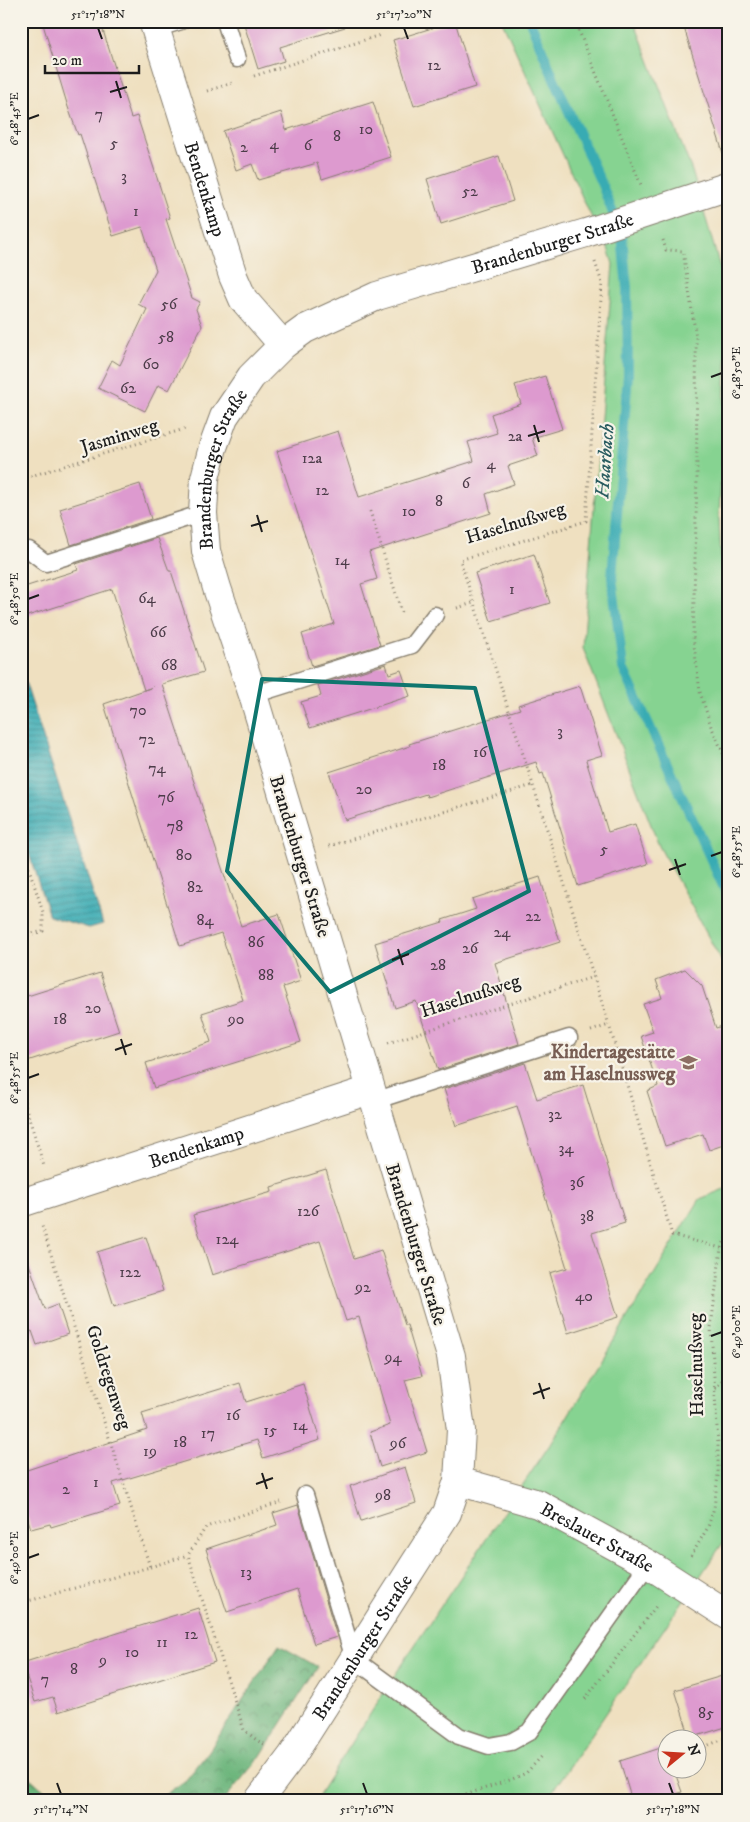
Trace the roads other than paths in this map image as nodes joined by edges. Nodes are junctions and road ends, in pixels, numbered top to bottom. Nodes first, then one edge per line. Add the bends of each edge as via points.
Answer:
1 (181, 21) edge
2 (225, 21) edge
3 (154, 25) edge
4 (237, 59) dead end
5 (729, 186) edge
6 (283, 345) junction
7 (203, 513) junction
8 (29, 550) dead end
9 (435, 615) dead end
10 (253, 695) junction
11 (569, 1038) dead end
12 (372, 1096) junction
13 (36, 1198) edge
14 (458, 1480) junction
15 (305, 1495) road end
16 (648, 1564) junction
17 (729, 1616) edge
18 (354, 1659) junction
19 (258, 1801) edge

1 - 3 lane
2 - 4 lane
3 - 6 street, Bendenkamp via 233,276 243,299
5 - 6 street, Brandenburger Straße via 377,296 305,329
6 - 7 street, Brandenburger Straße via 251,376 224,417 205,478
7 - 8 lane via 46,563
7 - 10 street, Brandenburger Straße via 206,551
9 - 10 lane via 412,645
10 - 12 street, Brandenburger Straße
11 - 12 lane
12 - 13 street, Bendenkamp
12 - 14 street, Brandenburger Straße via 451,1356 461,1430
14 - 16 street, Breslauer Straße via 538,1504
14 - 18 street, Brandenburger Straße via 447,1513
15 - 18 lane
16 - 17 street, Breslauer Straße
16 - 18 lane via 529,1732 511,1742 489,1746 459,1736
18 - 19 street, Brandenburger Straße via 292,1756

